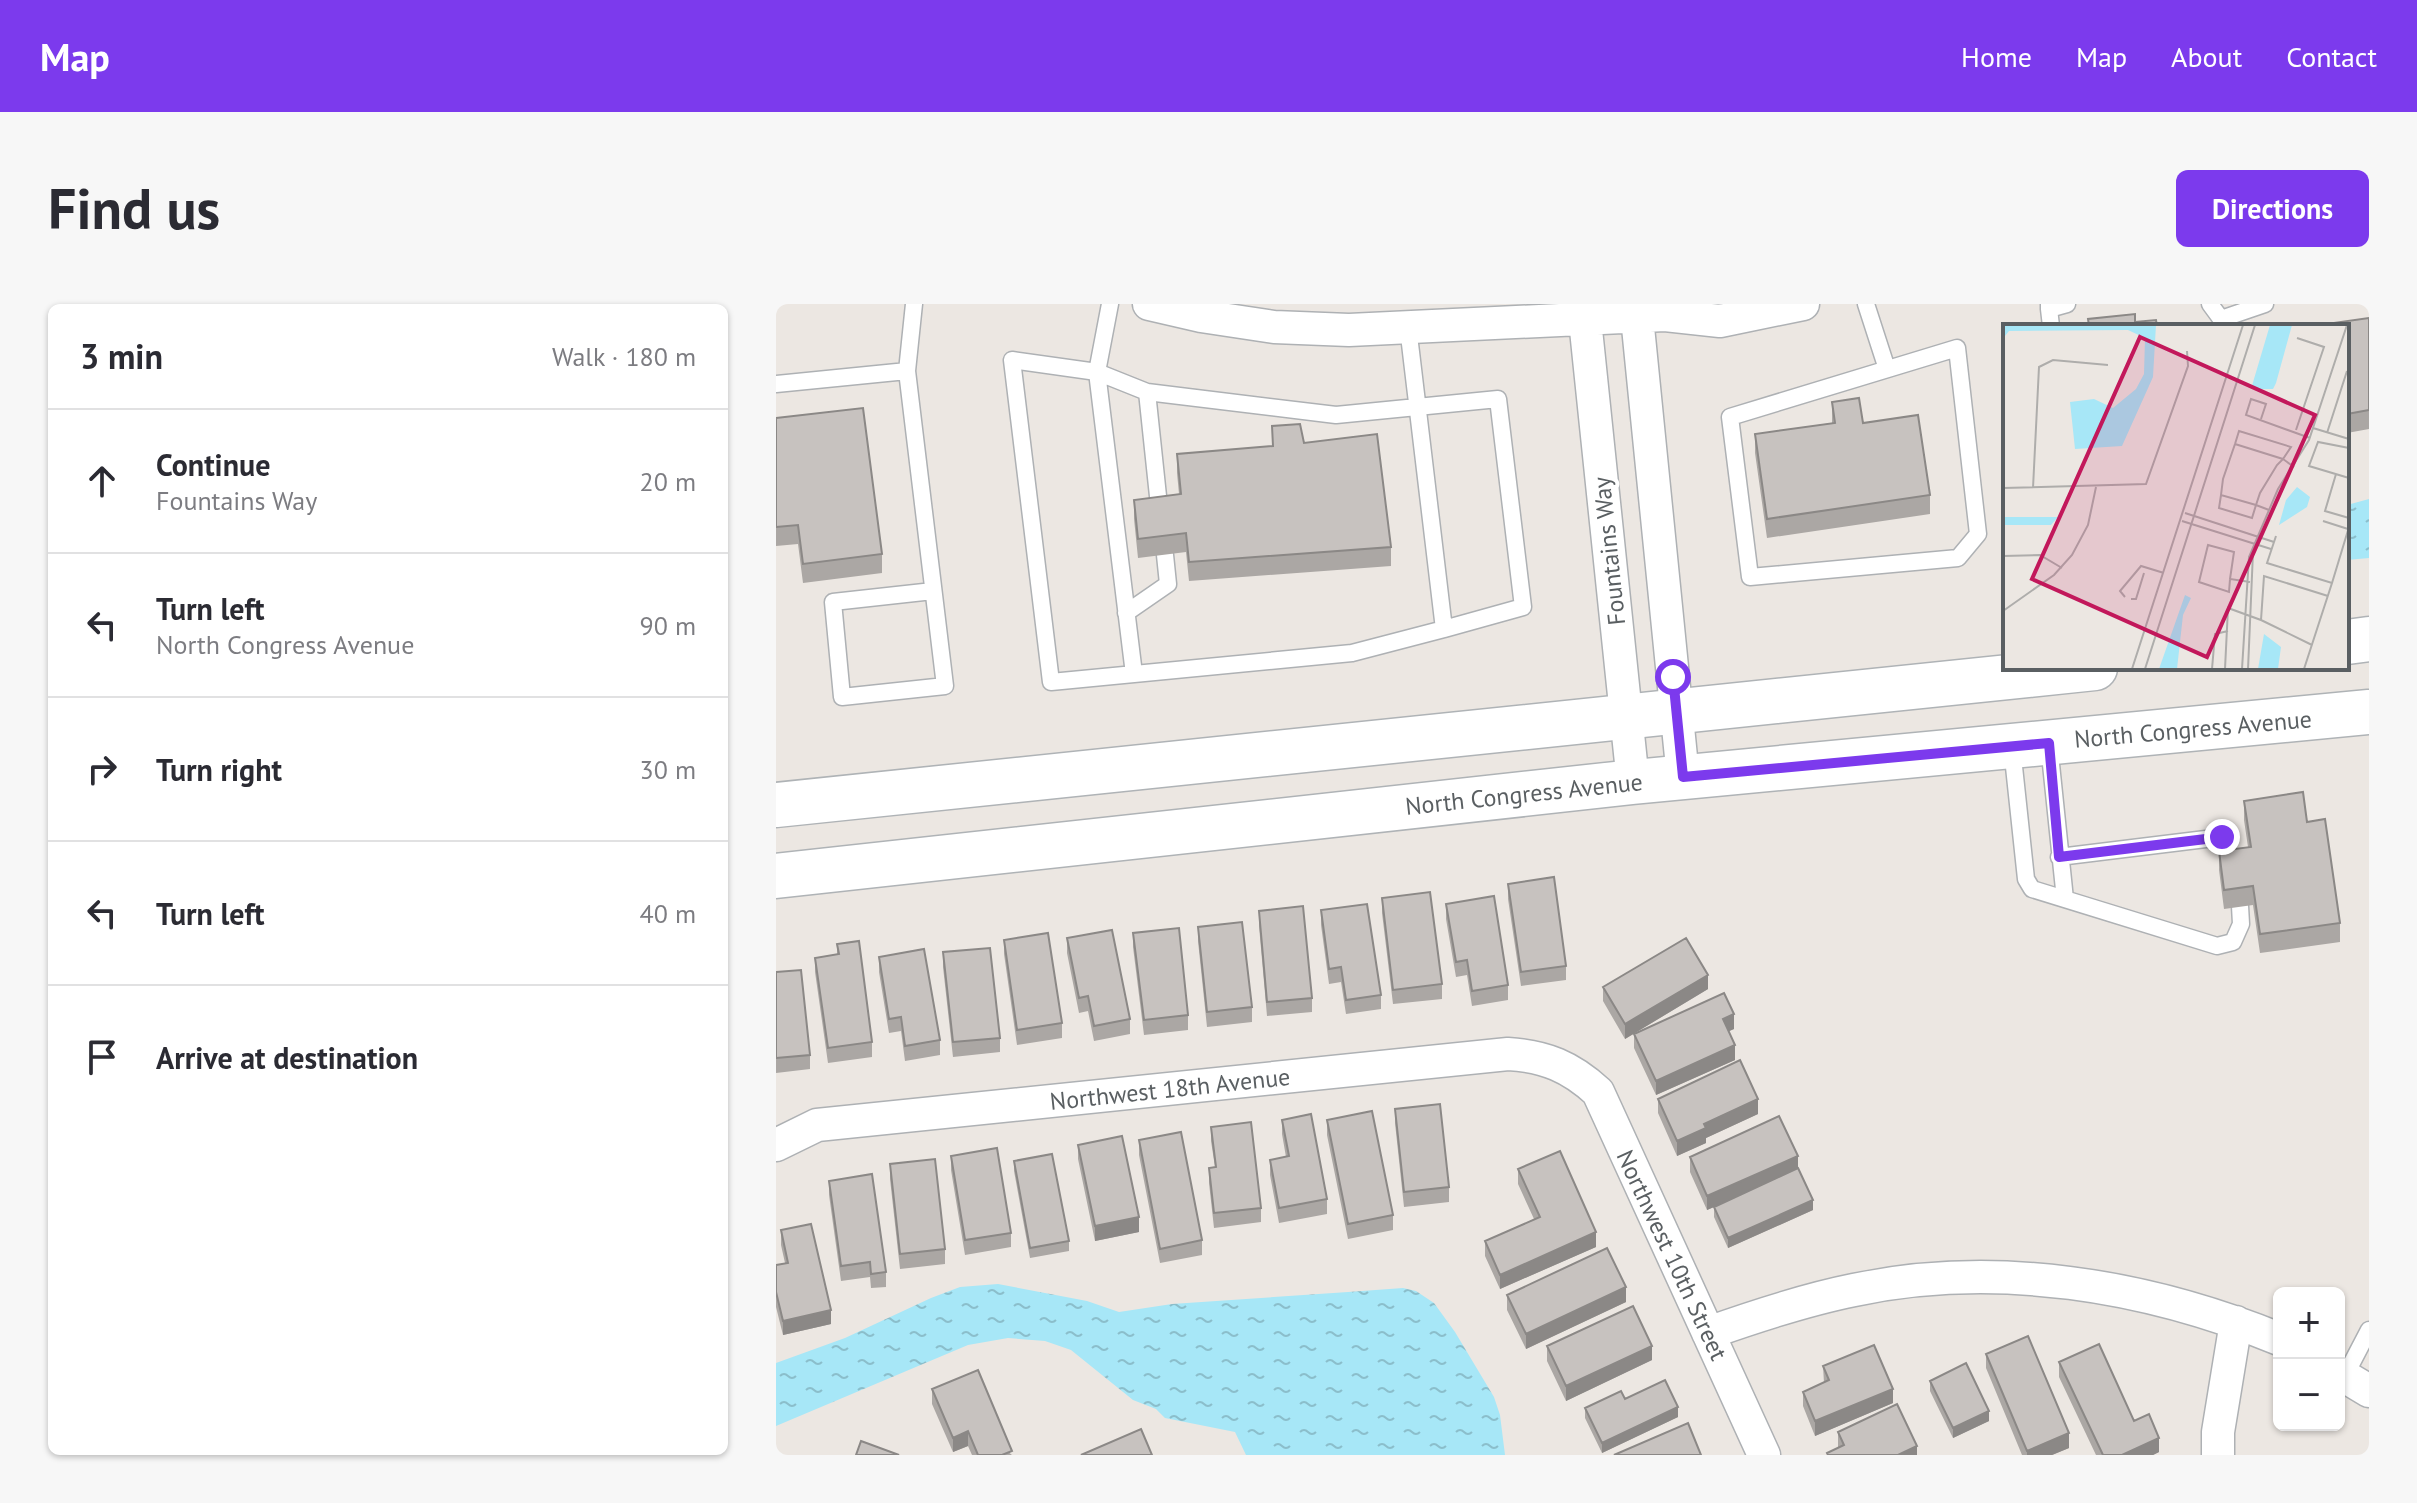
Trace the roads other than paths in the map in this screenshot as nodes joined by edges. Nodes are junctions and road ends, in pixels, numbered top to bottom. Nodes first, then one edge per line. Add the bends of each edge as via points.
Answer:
1 (914, 304) edge
2 (1110, 304) edge
3 (1149, 304) edge
4 (1803, 304) edge
5 (1866, 304) edge
6 (2067, 304) edge
7 (2210, 304) edge
8 (2265, 304) edge
9 (1655, 310) edge
10 (1584, 312) edge
11 (2050, 313) edge
12 (1408, 327) junction
13 (1887, 369) junction
14 (907, 371) junction
15 (1097, 372) junction
16 (776, 384) edge
17 (1147, 392) junction
18 (1418, 409) junction
19 (1160, 515) edge
20 (1165, 555) edge
21 (933, 591) junction
22 (1126, 613) junction
23 (1444, 629) junction
24 (2369, 639) edge
25 (2349, 642) edge
26 (2076, 670) edge
27 (1134, 674) junction
28 (1677, 712) junction
29 (2369, 712) edge
30 (1626, 717) junction
31 (2030, 744) junction
32 (1683, 777) junction
33 (1633, 782) junction
34 (776, 805) edge
35 (2059, 857) junction
36 (2235, 868) edge
37 (776, 876) edge
38 (2065, 899) junction
39 (2240, 906) edge
40 (1566, 1067) joint
41 (776, 1145) edge
42 (2236, 1322) junction
43 (2369, 1330) edge
44 (1708, 1333) junction
45 (2273, 1337) edge
46 (2351, 1380) edge
47 (1764, 1455) edge
48 (2218, 1455) edge

1 - 14 lane
2 - 15 lane
3 - 12 street via 1274,327
4 - 9 street via 1720,321
5 - 13 lane
6 - 11 lane
7 - 8 lane via 2221,319
9 - 10 street
9 - 28 street
10 - 12 street
10 - 30 street, Fountains Way
12 - 18 lane
13 - 13 lane via 1730,417 1750,577 1958,558 1978,534 1957,348
14 - 16 lane
14 - 21 lane
15 - 17 lane
15 - 22 lane
15 - 27 lane via 1012,360 1051,682
17 - 18 lane via 1336,415
17 - 19 lane
18 - 23 lane
18 - 23 lane via 1498,399 1523,607
20 - 22 lane via 1168,584
21 - 21 lane via 945,686 842,697 833,602
22 - 27 lane
23 - 27 lane via 1352,653
24 - 25 main road
26 - 28 main road
28 - 30 main road
28 - 32 street
29 - 31 main road, North Congress Avenue
30 - 33 street, Fountains Way
30 - 34 main road
31 - 32 main road, North Congress Avenue
31 - 35 lane
31 - 38 lane via 2026,879 2032,889
32 - 33 main road, North Congress Avenue
33 - 37 main road, North Congress Avenue
35 - 36 lane via 2222,837
35 - 38 lane
38 - 39 lane via 2217,946 2233,942 2241,924
40 - 41 street, Northwest 18th Avenue via 1508,1054 817,1125
40 - 44 street, Northwest 10th Street via 1598,1092
42 - 44 street via 2140,1294 2011,1278 1857,1289
42 - 45 street
42 - 48 street
43 - 46 lane
44 - 47 street, Northwest 10th Street

